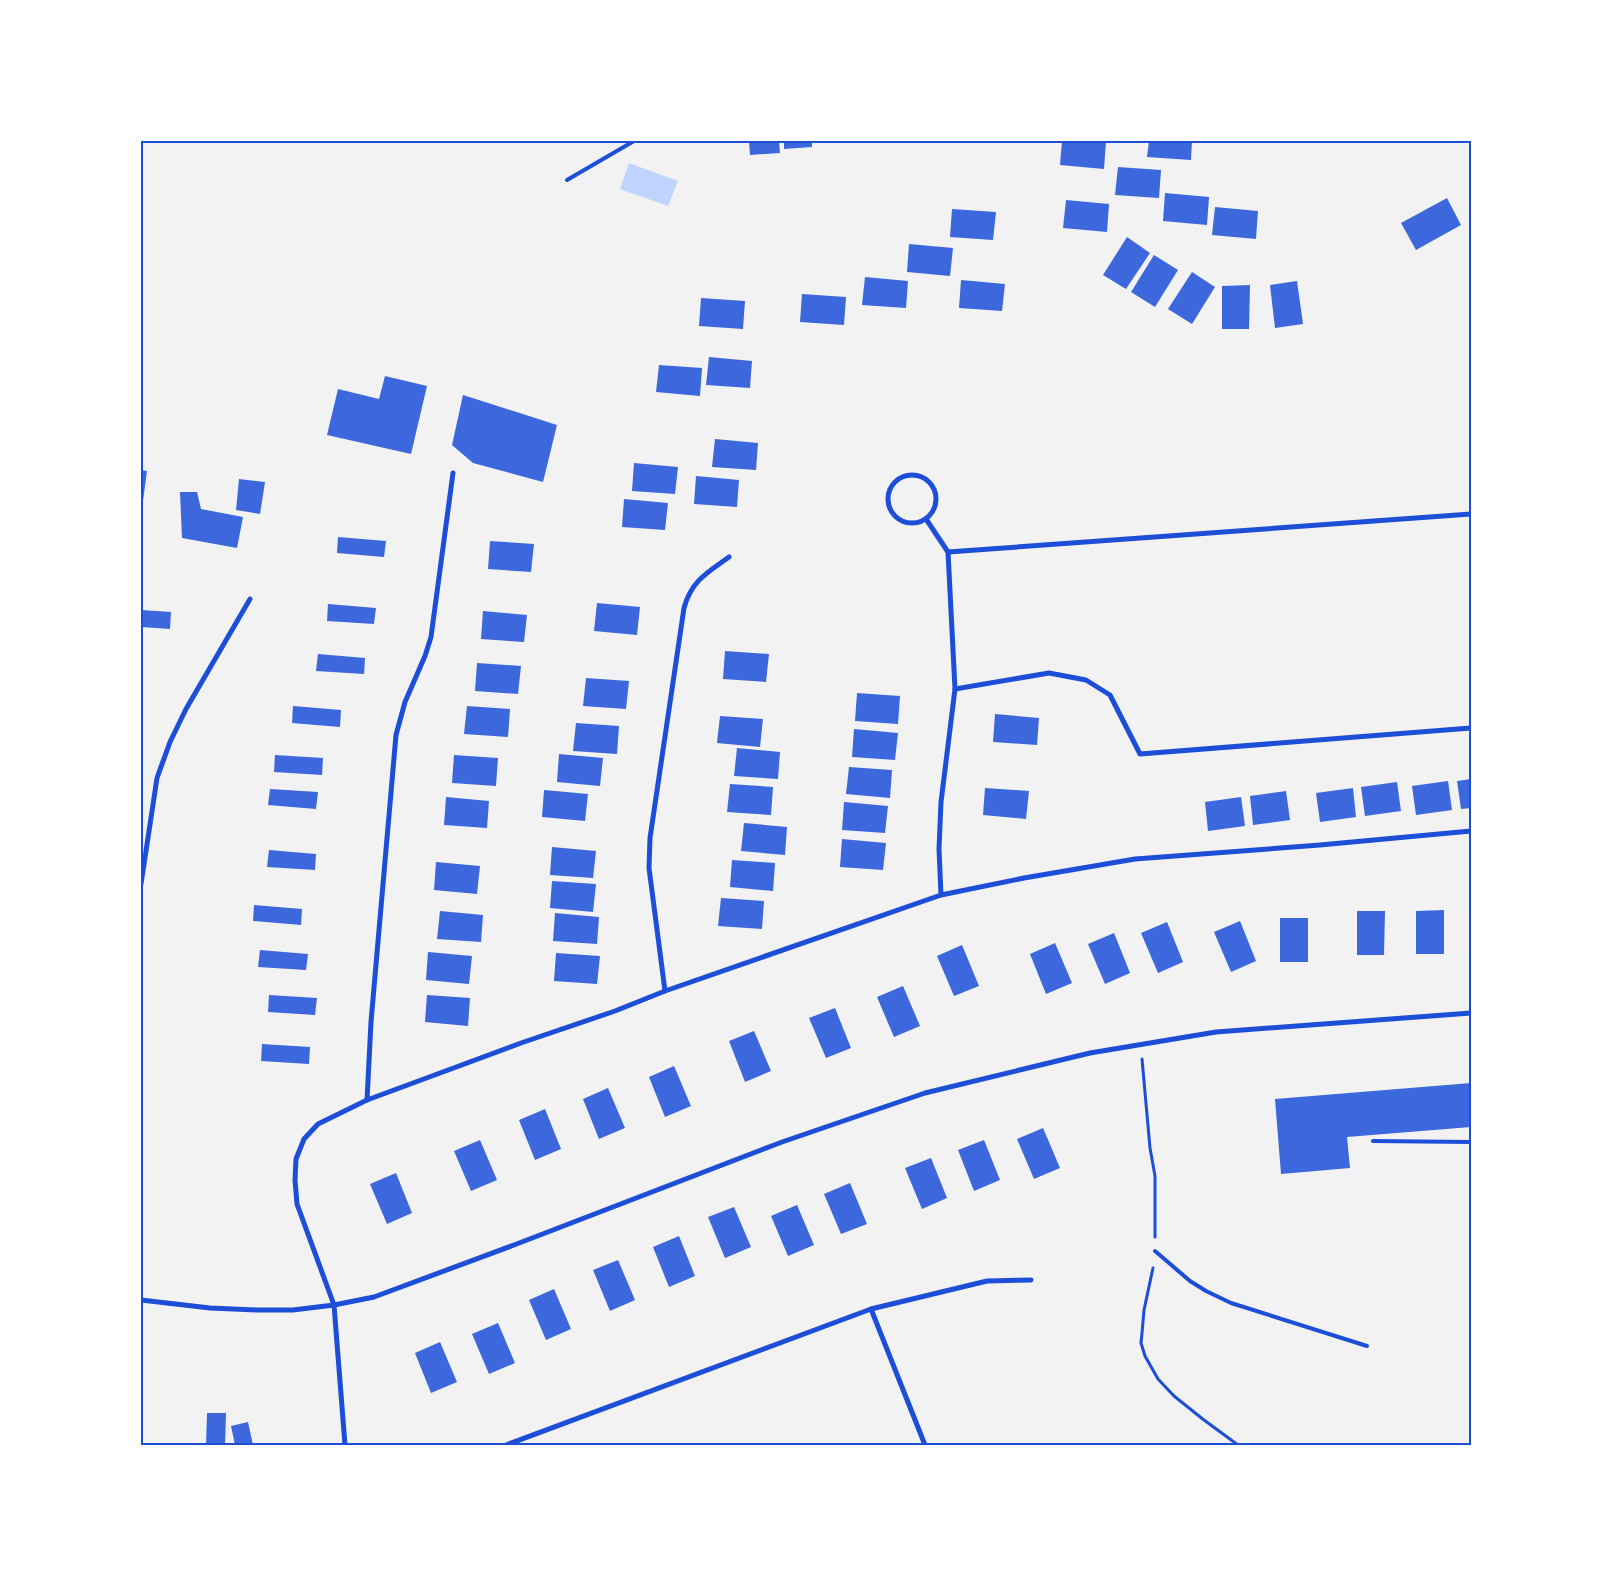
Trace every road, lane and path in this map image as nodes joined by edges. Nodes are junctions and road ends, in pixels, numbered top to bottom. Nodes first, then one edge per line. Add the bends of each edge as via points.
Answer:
1 (634, 141) edge
2 (567, 180) dead end
3 (453, 473) dead end
4 (1471, 514) edge
5 (926, 519) junction
6 (948, 552) junction
7 (729, 557) dead end
8 (250, 599) dead end
9 (955, 689) junction
10 (1471, 728) edge
11 (1471, 831) edge
12 (141, 884) edge
13 (941, 895) junction
14 (665, 991) junction
15 (1471, 1013) edge
16 (367, 1100) junction
17 (1373, 1141) dead end
18 (1471, 1142) edge
19 (1155, 1251) dead end
20 (1031, 1280) dead end
21 (141, 1300) edge
22 (334, 1306) junction
23 (871, 1309) junction
24 (1368, 1346) dead end
25 (345, 1445) edge
26 (506, 1445) edge
27 (925, 1445) edge

1 - 2 lane
3 - 16 street via 431,637 405,702 396,735
4 - 6 street
5 - 5 street via 908,523 892,513 888,494 898,479 916,474 932,485 936,503
5 - 6 street
6 - 9 street
7 - 14 street via 700,578 687,596 650,838 649,868
8 - 12 street via 170,742 157,778
9 - 10 street via 1049,673 1086,680 1110,694 1140,754
9 - 13 street via 941,802
11 - 13 street via 1135,859
13 - 14 street
14 - 16 street
15 - 22 street via 1216,1032 1090,1053 924,1093 782,1142 374,1297
16 - 22 street via 318,1124 304,1139 296,1159 297,1204
17 - 18 lane
19 - 24 lane via 1190,1281 1231,1303
20 - 23 street via 987,1281
21 - 22 street via 256,1310
22 - 25 street
23 - 26 street
23 - 27 street

